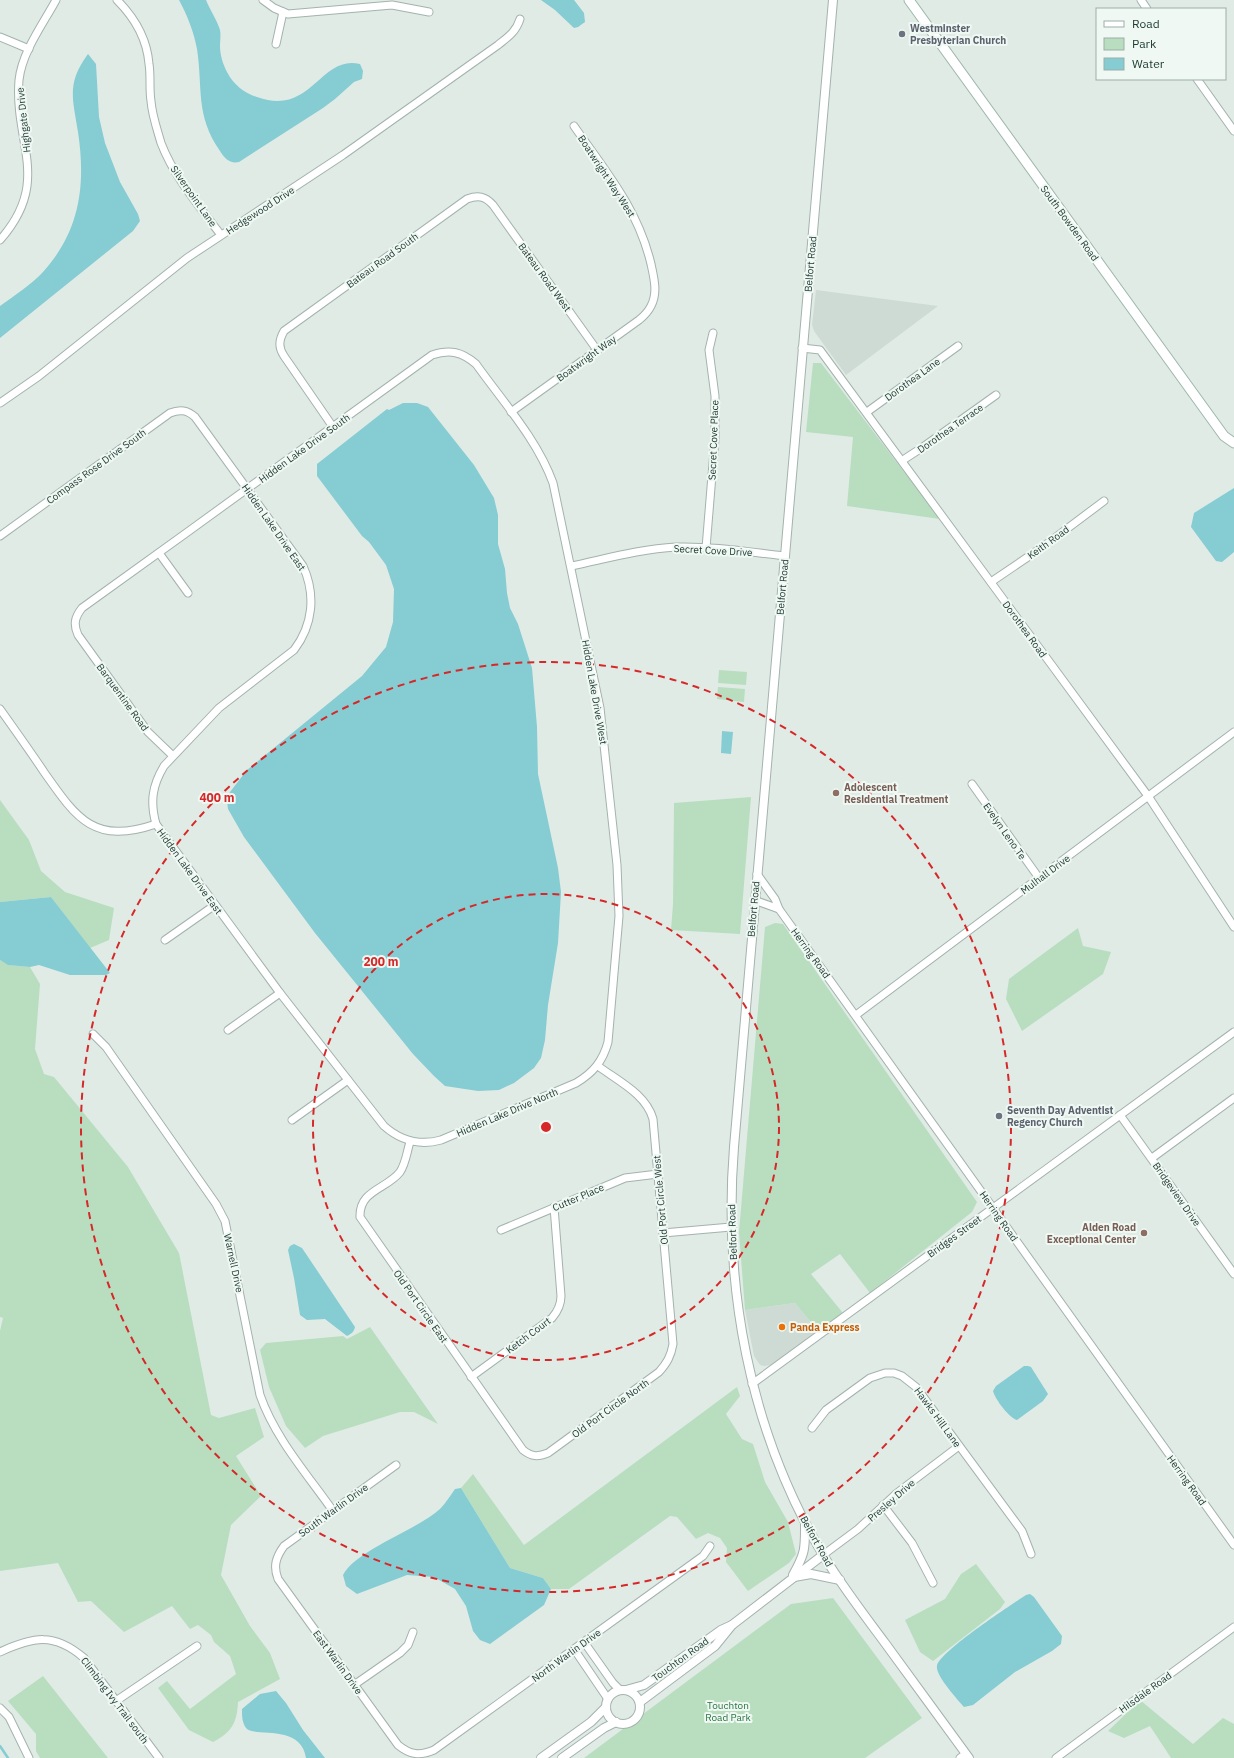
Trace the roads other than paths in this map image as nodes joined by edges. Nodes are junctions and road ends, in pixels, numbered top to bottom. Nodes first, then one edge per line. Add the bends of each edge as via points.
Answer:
1 (56, 0) edge
2 (117, 0) edge
3 (263, 0) edge
4 (832, 0) edge
5 (909, 0) edge
6 (1141, 0) edge
7 (1147, 8) edge
8 (283, 12) junction
9 (429, 12) dead end
10 (520, 19) dead end
11 (0, 37) edge
12 (276, 44) dead end
13 (29, 49) junction
14 (1198, 80) edge
15 (574, 126) dead end
16 (1234, 131) edge
17 (493, 205) joint
18 (221, 235) junction
19 (0, 240) edge
20 (654, 297) joint
21 (713, 332) dead end
22 (958, 346) dead end
23 (802, 348) junction
24 (597, 350) junction
25 (457, 352) joint
26 (996, 396) dead end
27 (0, 403) edge
28 (511, 412) junction
29 (867, 412) junction
30 (195, 417) joint
31 (333, 427) junction
32 (1234, 443) edge
33 (903, 460) junction
34 (247, 489) junction
35 (1104, 501) dead end
36 (0, 536) edge
37 (706, 548) junction
38 (159, 553) junction
39 (785, 556) junction
40 (571, 566) junction
41 (991, 582) junction
42 (188, 593) dead end
43 (78, 635) joint
44 (0, 709) edge
45 (1234, 732) edge
46 (173, 756) junction
47 (972, 784) dead end
48 (1148, 796) junction
49 (156, 824) junction
50 (757, 874) junction
51 (1039, 878) junction
52 (754, 900) junction
53 (215, 905) junction
54 (779, 909) junction
55 (1234, 927) edge
56 (165, 940) dead end
57 (280, 993) junction
58 (856, 1015) junction
59 (228, 1030) dead end
60 (1234, 1032) edge
61 (93, 1034) dead end
62 (598, 1066) junction
63 (348, 1080) junction
64 (1233, 1102) edge
65 (1120, 1115) junction
66 (292, 1120) dead end
67 (410, 1142) junction
68 (1152, 1158) junction
69 (658, 1174) junction
70 (554, 1207) junction
71 (993, 1208) junction
72 (731, 1227) junction
73 (501, 1230) dead end
74 (663, 1233) junction
75 (1234, 1274) edge
76 (669, 1359) joint
77 (471, 1377) junction
78 (752, 1384) junction
79 (812, 1428) dead end
80 (959, 1446) junction
81 (548, 1453) joint
82 (396, 1465) dead end
83 (883, 1505) junction
84 (333, 1510) junction
85 (804, 1519) junction
86 (1234, 1545) edge
87 (710, 1546) dead end
88 (823, 1554) junction
89 (1031, 1554) dead end
90 (276, 1560) joint
91 (791, 1578) junction
92 (840, 1580) junction
93 (933, 1583) dead end
94 (732, 1625) junction
95 (1234, 1627) edge
96 (413, 1632) dead end
97 (584, 1642) junction
98 (196, 1646) dead end
99 (574, 1650) junction
100 (0, 1652) edge
101 (602, 1667) junction
102 (591, 1674) junction
103 (354, 1685) junction
104 (623, 1690) junction
105 (608, 1699) junction
106 (116, 1701) junction
107 (640, 1702) junction
108 (606, 1707) junction
109 (0, 1708) edge
110 (616, 1722) junction
111 (415, 1754) joint
112 (965, 1757) edge
113 (29, 1758) edge
114 (159, 1758) edge
115 (541, 1758) edge
116 (562, 1758) edge
117 (1056, 1758) edge

1 - 13 street, Highgate Drive
2 - 18 street, Silverpoint Lane via 135,22 144,43 149,64 150,100 165,152 185,187
3 - 8 street
4 - 23 street, Belfort Road
5 - 32 main road, South Bowden Road via 1224,436
6 - 7 street
8 - 9 street via 392,5
8 - 12 street
10 - 18 street, Hedgewood Drive via 518,27 498,45 343,155
11 - 13 street
13 - 19 street, Highgate Drive via 19,92 28,158 28,184 15,222
14 - 16 street
15 - 20 street, Boatwright Way West via 618,189 639,226 654,278
17 - 24 street, Bateau Road West
17 - 31 street, Bateau Road South via 488,199 481,197 467,199 284,331 279,343 280,350
18 - 27 street, Hedgewood Drive via 168,272 39,376
20 - 24 street, Boatwright Way via 647,312 639,320
21 - 37 street, Secret Cove Place via 709,350 716,396 715,439
22 - 29 street, Dorothea Lane
23 - 29 street, Dorothea Road via 820,350
23 - 39 street, Belfort Road
24 - 28 street, Boatwright Way
25 - 28 street, Hidden Lake Drive West via 476,364
25 - 31 street, Hidden Lake Drive South via 432,355
26 - 33 street, Dorothea Terrace
28 - 40 street, Hidden Lake Drive West via 538,451 553,484
29 - 33 street, Dorothea Road
30 - 34 street, Hidden Lake Drive East
30 - 36 street, Compass Rose Drive South via 183,410 170,413
31 - 34 street, Hidden Lake Drive South
33 - 41 street, Dorothea Road
34 - 38 street, Hidden Lake Drive South
34 - 46 street, Hidden Lake Drive East via 303,566 312,602 307,629 294,650 219,708
35 - 41 street, Keith Road
37 - 39 street, Secret Cove Drive
37 - 40 street, Secret Cove Drive via 661,548
38 - 42 street
38 - 43 street, Hidden Lake Drive South via 82,608 74,622
39 - 50 street, Belfort Road
40 - 62 street, Hidden Lake Drive West via 600,708 619,893 617,951 608,1042
41 - 48 street, Dorothea Road
43 - 46 street, Barquentine Road via 148,732
44 - 49 street via 67,805 83,819 101,828 121,832 139,830
45 - 48 street, Mulhall Drive
46 - 49 street, Hidden Lake Drive East via 160,772 154,786 152,805
47 - 51 street, Evelyn Leno Te
48 - 51 street, Mulhall Drive
48 - 55 street, Dorothea Road
49 - 53 street, Hidden Lake Drive East
50 - 52 street, Belfort Road
50 - 54 street, Herring Road via 776,899
51 - 58 street, Mulhall Drive
52 - 54 street
52 - 72 street, Belfort Road via 732,1170
53 - 56 street
53 - 57 street, Hidden Lake Drive East
54 - 58 street, Herring Road
57 - 59 street
57 - 63 street, Hidden Lake Drive East
58 - 71 street, Herring Road
60 - 65 street, Bridges Street
61 - 84 street, Warnell Drive via 106,1047 134,1086 216,1204 225,1221 260,1395 277,1430
62 - 67 street, Hidden Lake Drive North via 576,1083 441,1140
62 - 69 street, Old Port Circle West via 647,1105 653,1119
63 - 66 street
63 - 67 street, Hidden Lake Drive East via 384,1126
64 - 68 street
65 - 68 street, Bridgeview Drive
65 - 71 street, Bridges Street
67 - 77 street, Old Port Circle East via 400,1171 361,1203 360,1217
68 - 75 street, Bridgeview Drive
69 - 70 street, Cutter Place via 625,1178
69 - 74 street, Old Port Circle West
70 - 73 street, Cutter Place
70 - 77 street, Ketch Court via 561,1305 552,1318
71 - 78 street, Bridges Street
71 - 86 street, Herring Road
72 - 74 street
72 - 78 street, Belfort Road via 742,1336
74 - 76 street, Old Port Circle West via 673,1344
76 - 81 street, Old Port Circle North via 659,1372
77 - 81 street, Old Port Circle East via 523,1450 535,1456
78 - 85 street, Belfort Road via 766,1428
79 - 80 street, Hawks Hill Lane via 826,1410 870,1378 894,1370 916,1387
80 - 83 street, Presley Drive
80 - 89 street, Hawks Hill Lane via 1022,1531
82 - 84 street, South Warlin Drive
83 - 88 street, Presley Drive via 858,1529
83 - 93 street via 912,1543
84 - 90 street, South Warlin Drive via 284,1546
85 - 88 street, Belfort Road
85 - 91 street via 805,1549
87 - 97 street, North Warlin Drive via 703,1556
88 - 91 street, Touchton Road
88 - 92 street, Belfort Road
90 - 103 street, East Warlin Drive via 275,1570 278,1579
91 - 92 street via 811,1574
91 - 94 street, Touchton Road
92 - 112 street, Belfort Road
94 - 104 street, Touchton Road via 721,1630 644,1685
94 - 107 street, Touchton Road via 715,1646
95 - 117 street, Hilsdale Road
96 - 103 street via 408,1645 400,1653
97 - 99 street, North Warlin Drive
97 - 101 street
98 - 106 street
99 - 102 street
99 - 111 street, North Warlin Drive via 434,1750 426,1754
100 - 106 street, Climbing Ivy Trail south via 34,1639 65,1644 84,1658
101 - 102 street
101 - 104 street via 613,1683
102 - 105 street
103 - 111 street, East Warlin Drive via 398,1745 406,1752
104 - 105 street, Touchton Road via 613,1693
104 - 107 street via 635,1694
105 - 108 street
106 - 114 street, Climbing Ivy Trail south
107 - 110 street via 640,1709 634,1720 629,1723
108 - 110 street via 611,1719
108 - 115 street via 591,1722
109 - 113 street via 9,1717
110 - 116 street

